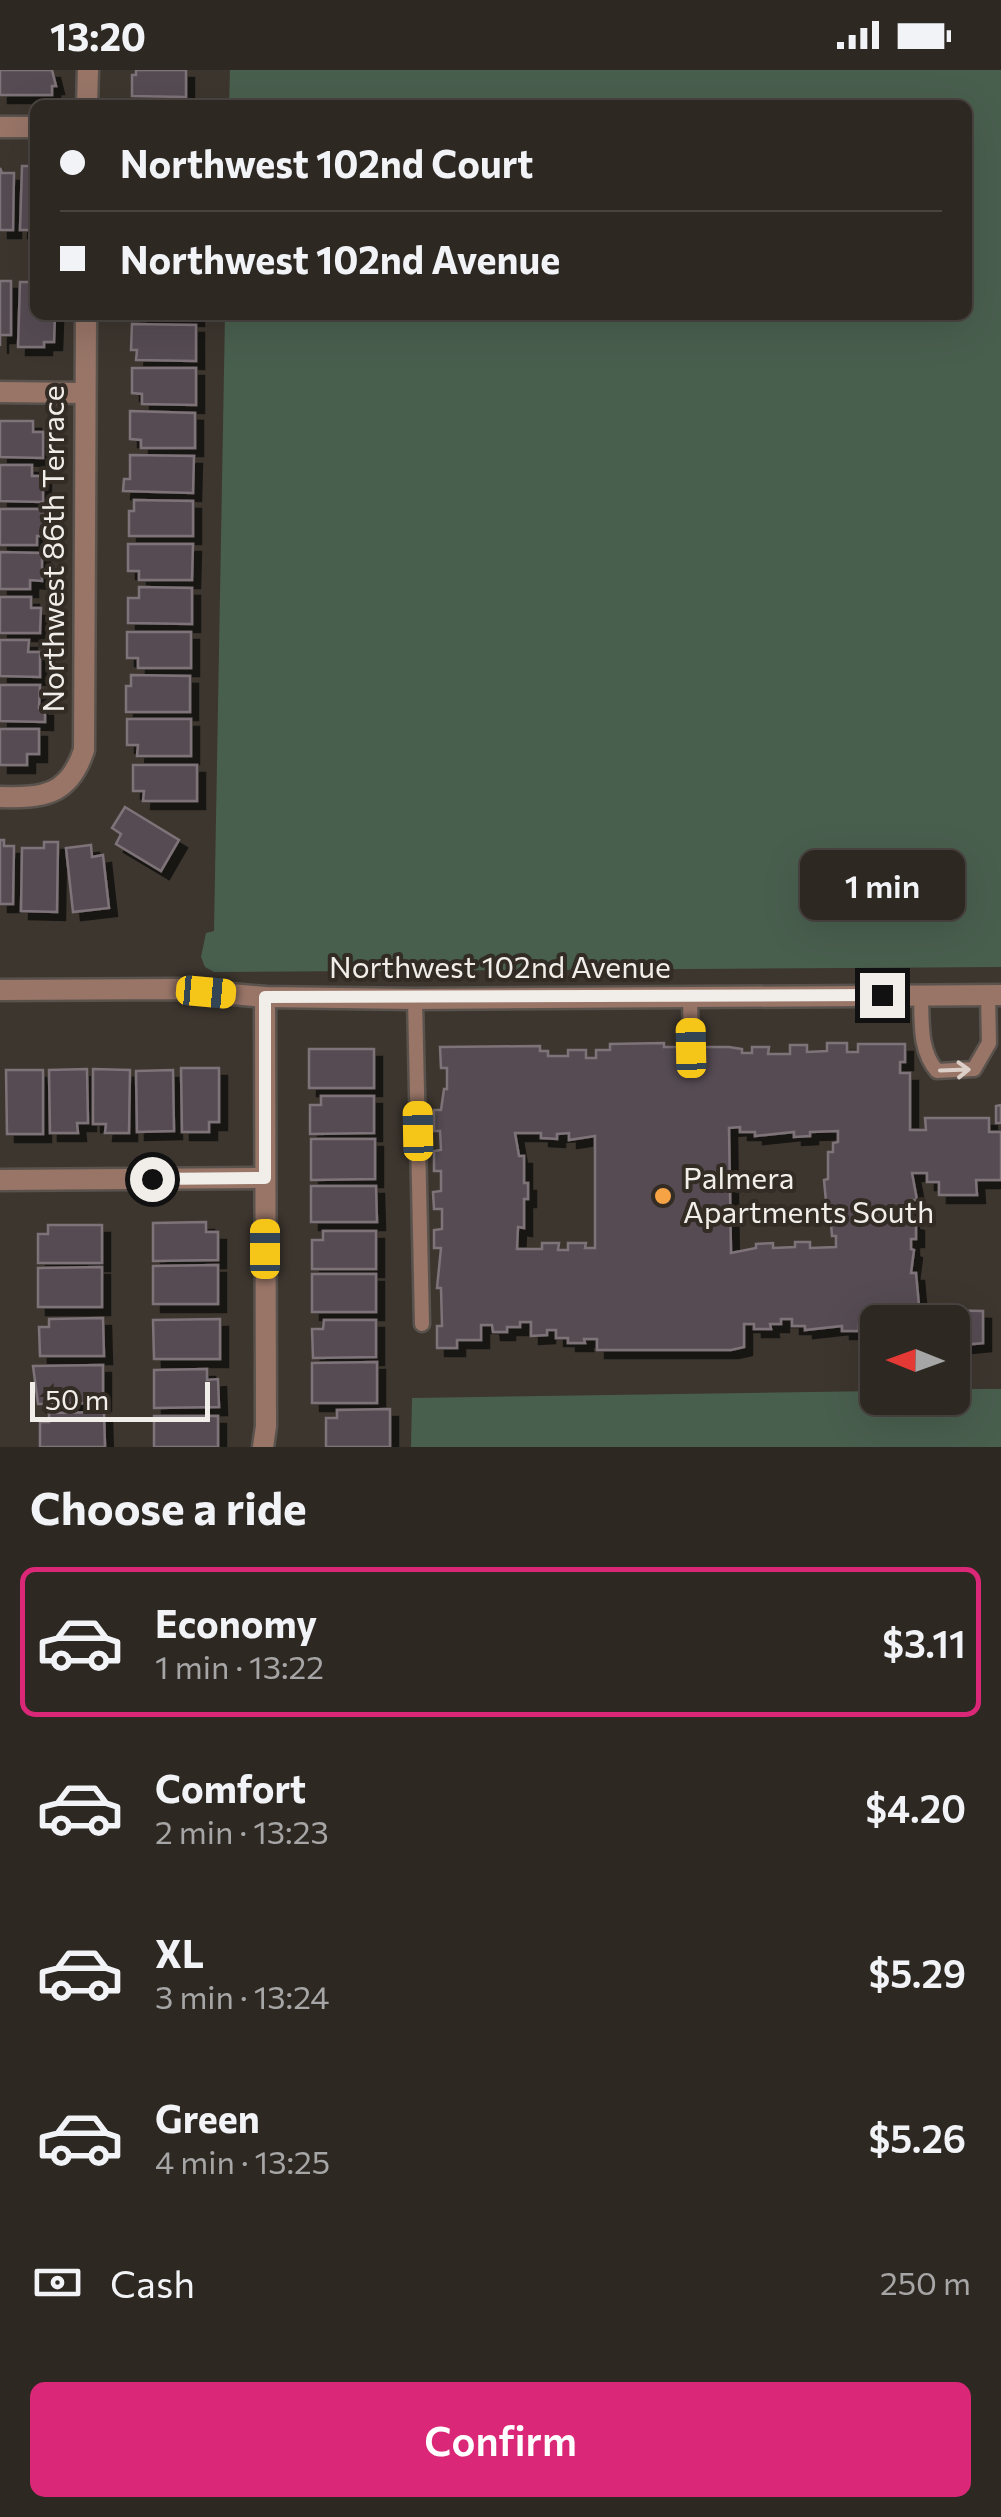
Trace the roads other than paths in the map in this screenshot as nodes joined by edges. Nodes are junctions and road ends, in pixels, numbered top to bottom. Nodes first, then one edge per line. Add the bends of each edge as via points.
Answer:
1 (88, 70) edge
2 (87, 100) edge
3 (0, 127) edge
4 (30, 127) edge
5 (86, 320) edge
6 (0, 392) edge
7 (85, 393) junction
8 (0, 798) edge
9 (0, 990) edge
10 (921, 995) junction
11 (994, 995) edge
12 (265, 997) junction
13 (690, 997) junction
14 (414, 999) junction
15 (691, 1048) dead end
16 (265, 1178) junction
17 (0, 1180) edge
18 (422, 1324) dead end
19 (263, 1447) edge

1 - 2 street
3 - 4 street
5 - 7 street, Northwest 86th Terrace
6 - 7 street
7 - 8 street, Northwest 86th Terrace via 84,750 78,769 55,792
9 - 12 street, Northwest 102nd Avenue via 177,989
10 - 11 street, Northwest 102nd Avenue
10 -> 11 lane via 928,1060 938,1070 962,1072 974,1069 989,1043
10 - 13 street, Northwest 102nd Avenue
12 - 14 street, Northwest 102nd Avenue
12 - 16 street
13 - 14 street, Northwest 102nd Avenue
13 - 15 lane
14 - 18 lane
16 - 17 street
16 - 19 street

